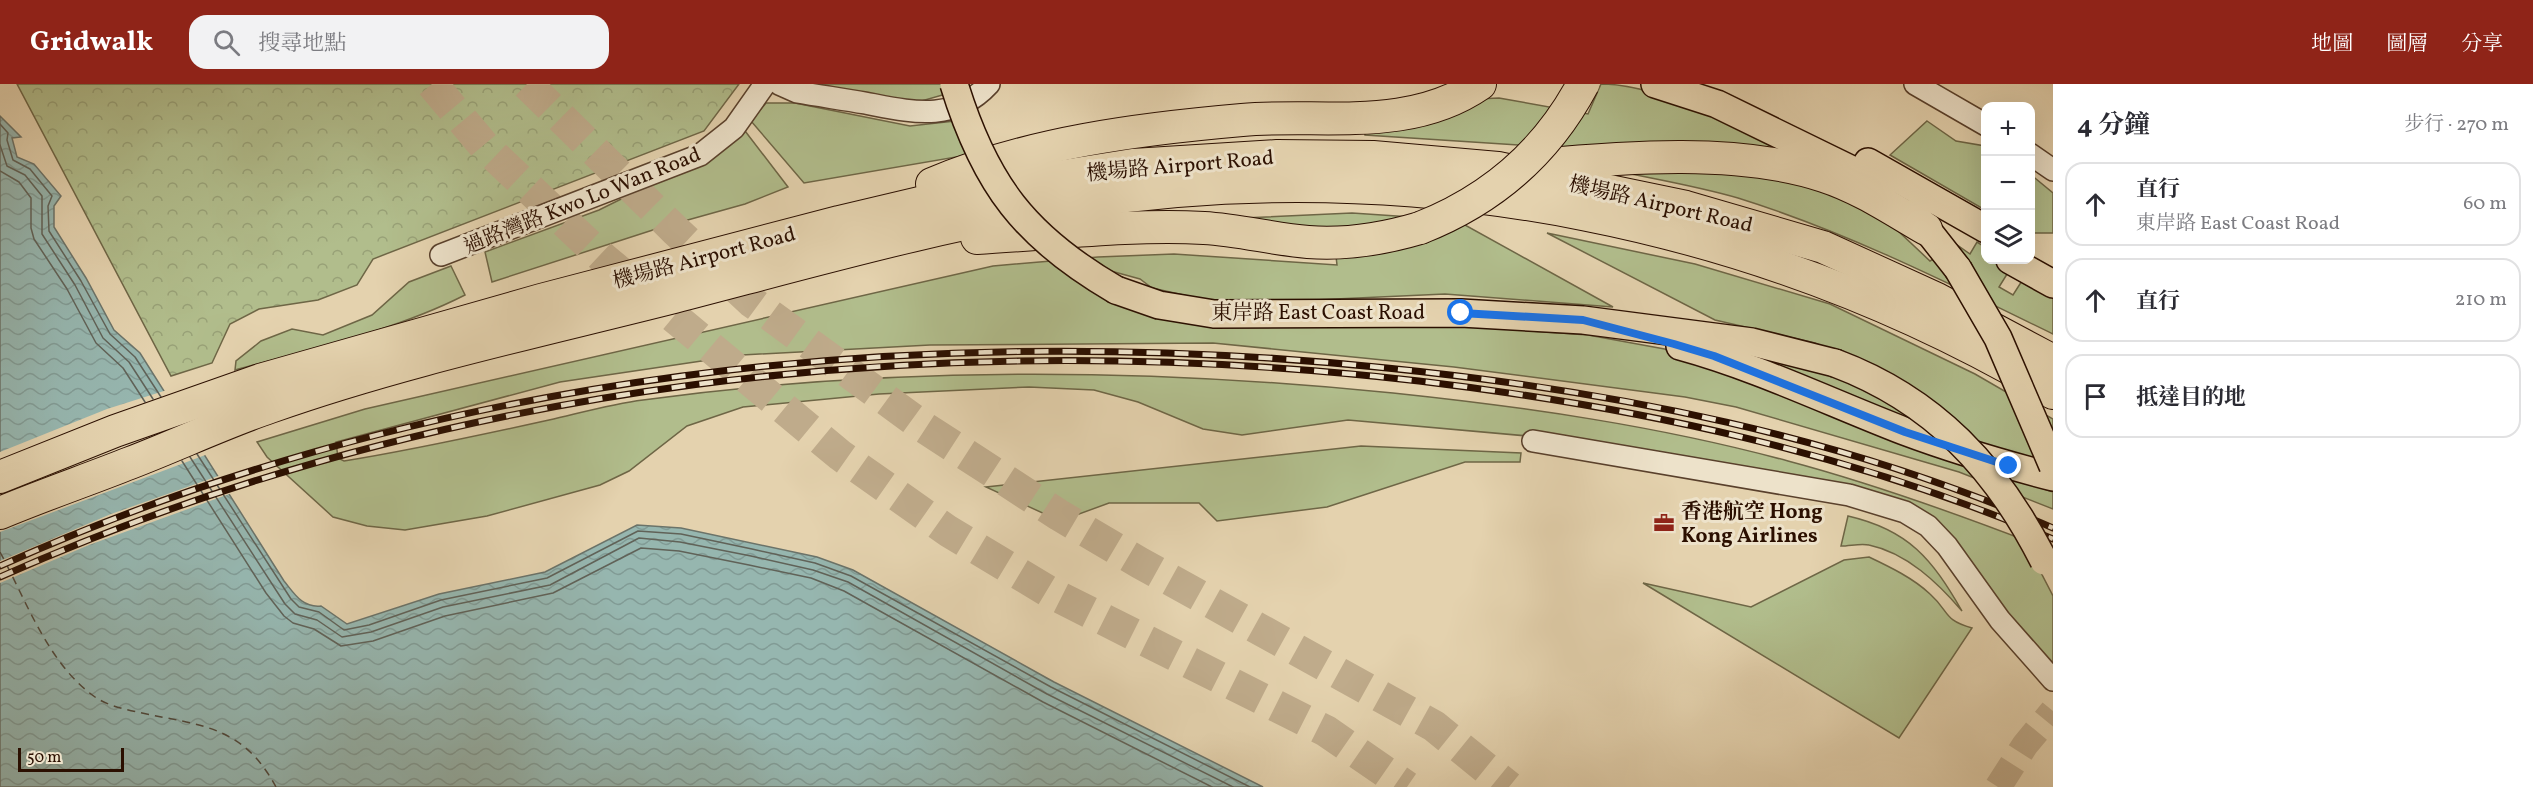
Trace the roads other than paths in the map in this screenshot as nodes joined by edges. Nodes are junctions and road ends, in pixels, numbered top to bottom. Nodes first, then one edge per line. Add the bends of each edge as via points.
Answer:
1 (765, 84) edge
2 (779, 84) edge
3 (954, 84) edge
4 (989, 84) edge
5 (1480, 84) edge
6 (1583, 84) edge
7 (1654, 84) edge
8 (1915, 84) edge
9 (1717, 104) junction
10 (1981, 122) edge
11 (2034, 156) edge
12 (1498, 168) junction
13 (2053, 170) edge
14 (1916, 218) junction
15 (839, 222) junction
16 (1981, 237) edge
17 (1981, 238) edge
18 (887, 243) junction
19 (441, 255) dead end
20 (2035, 258) edge
21 (2017, 264) edge
22 (2053, 269) edge
23 (2053, 285) edge
24 (1583, 320) junction
25 (2053, 361) edge
26 (2053, 393) edge
27 (264, 394) junction
28 (1533, 441) dead end
29 (2053, 466) edge
30 (0, 477) edge
31 (2053, 477) edge
32 (0, 513) edge
33 (2049, 569) edge
34 (2053, 680) edge

1 - 19 street, 過路灣路 Kwo Lo Wan Road via 734,128 700,155
2 - 4 street via 797,92 926,113 966,103
3 - 24 main road, 東岸路 East Coast Road, bridge via 977,149 1012,206 1056,251 1116,290 1158,305 1214,314 1461,313
5 - 15 highway via 1441,104 1399,115 1245,120 1132,132 1058,147 963,171
6 - 18 highway, bridge via 1552,132 1518,169 1483,197 1420,228 1379,238 1309,242 1179,227
7 - 9 main road
8 - 10 street
9 - 14 main road via 1856,172
9 - 16 main road via 1756,110 1881,168
11 - 13 street
12 - 14 highway via 1621,158 1771,164 1843,183
12 - 15 highway, 機場路 Airport Road via 1373,157 1277,156 1133,165 970,191
12 - 25 highway, 機場路 Airport Road via 1686,207 1823,247 1937,299
14 - 17 main road via 1937,218
14 - 29 main road, bridge via 1958,269 1998,338
15 - 27 highway, 機場路 Airport Road via 522,305
18 - 26 highway, 機場路 Airport Road via 1049,208 1183,191 1331,187 1429,191 1510,201 1663,231 1794,272 1932,329
18 - 27 highway, 機場路 Airport Road via 405,367
20 - 22 main road
21 - 23 main road
24 - 31 main road via 1714,356 1905,432
24 - 33 main road, 東岸路 East Coast Road, bridge via 1752,342 1835,363 1876,380 1908,398 1968,448 2004,492
27 - 30 highway via 115,431
27 - 32 highway
28 - 34 street via 1849,495 1905,512 1928,526 1947,546 2000,620

